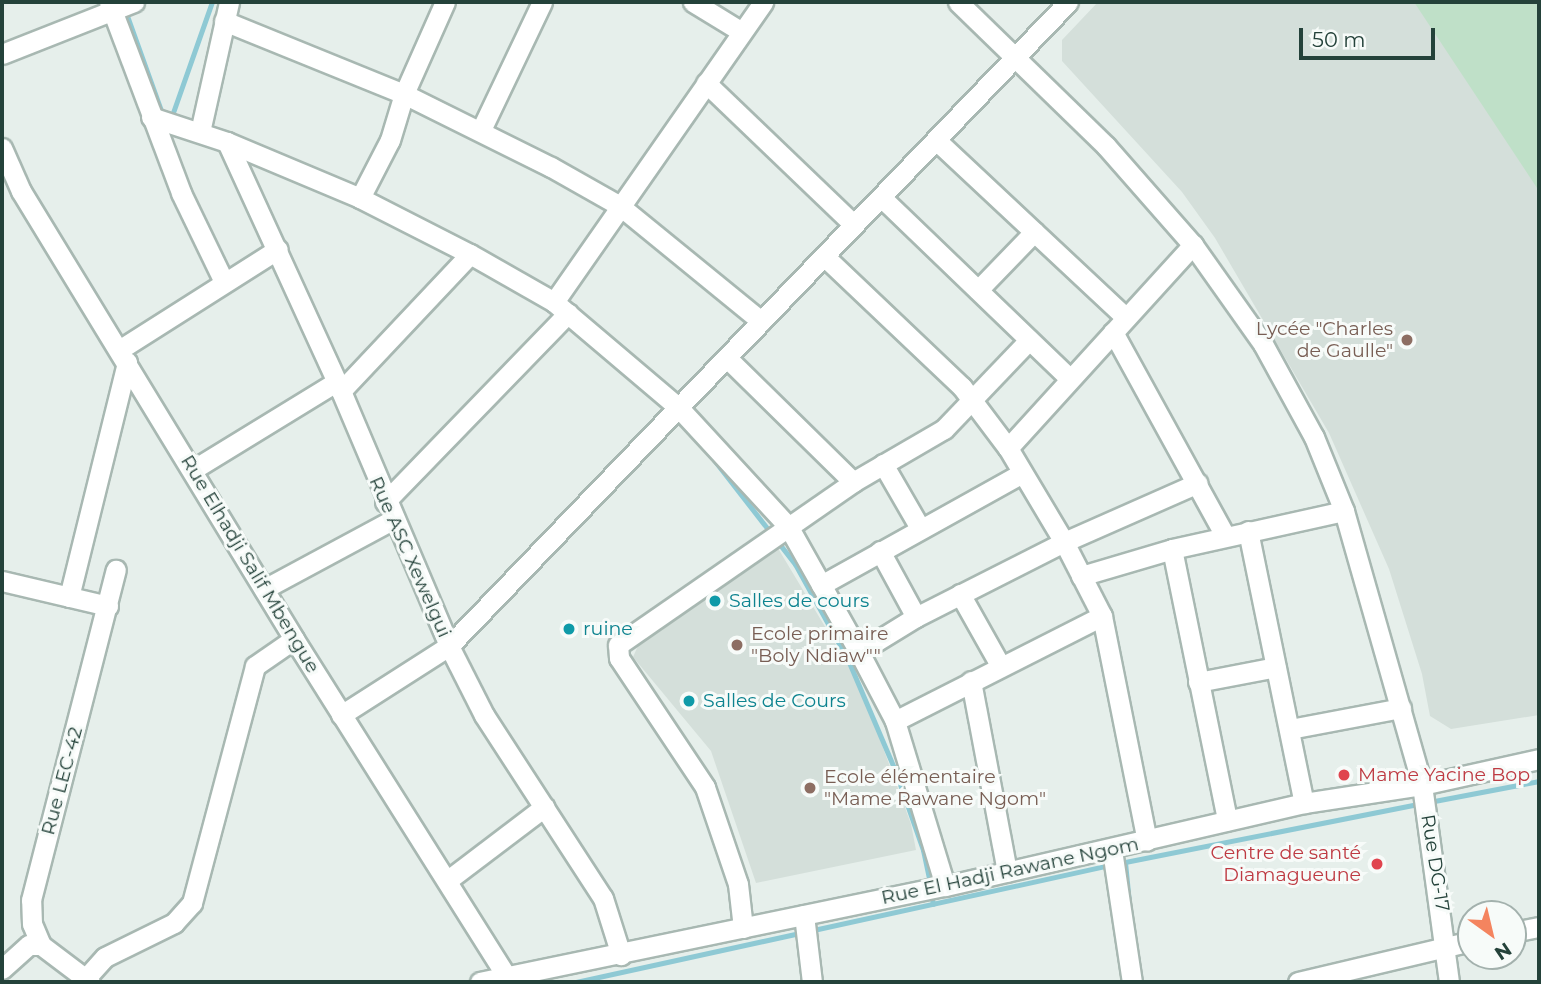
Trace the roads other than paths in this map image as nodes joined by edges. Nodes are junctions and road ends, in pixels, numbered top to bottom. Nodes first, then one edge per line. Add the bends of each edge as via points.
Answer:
1 (134, 2) edge
2 (229, 2) edge
3 (445, 2) edge
4 (542, 2) edge
5 (693, 2) edge
6 (763, 2) edge
7 (958, 2) edge
8 (1069, 2) edge
9 (111, 6) edge
10 (224, 21) junction
11 (741, 32) junction
12 (2, 54) edge
13 (1017, 55) junction
14 (706, 83) junction
15 (404, 94) junction
16 (151, 117) junction
17 (481, 130) junction
18 (200, 132) junction
19 (936, 140) junction
20 (227, 142) junction
21 (2, 148) edge
22 (881, 197) junction
23 (360, 198) junction
24 (620, 206) junction
25 (854, 225) junction
26 (1034, 232) junction
27 (1193, 245) junction
28 (278, 249) junction
29 (470, 254) junction
30 (824, 256) junction
31 (224, 282) junction
32 (978, 290) junction
33 (561, 308) junction
34 (761, 321) junction
35 (1119, 325) junction
36 (1029, 340) junction
37 (123, 356) junction
38 (727, 358) junction
39 (1070, 379) junction
40 (339, 386) junction
41 (974, 401) junction
42 (678, 408) junction
43 (1008, 448) junction
44 (883, 464) junction
45 (194, 469) junction
46 (1022, 473) junction
47 (853, 482) junction
48 (1198, 483) junction
49 (388, 511) junction
50 (1344, 511) junction
51 (788, 526) junction
52 (920, 528) junction
53 (1248, 531) junction
54 (1225, 536) junction
55 (1064, 542) junction
56 (1172, 549) junction
57 (880, 551) junction
58 (116, 569) dead end
59 (1081, 576) junction
60 (2, 581) edge
61 (821, 585) junction
62 (264, 589) junction
63 (960, 594) junction
64 (69, 597) junction
65 (108, 606) junction
66 (1102, 616) junction
67 (916, 617) junction
68 (294, 639) junction
69 (449, 646) junction
70 (859, 652) junction
71 (1000, 665) junction
72 (1276, 667) junction
73 (971, 681) junction
74 (1198, 682) junction
75 (1401, 708) junction
76 (341, 715) junction
77 (895, 721) junction
78 (1290, 729) junction
79 (1539, 759) edge
80 (1422, 785) junction
81 (1304, 803) junction
82 (544, 807) junction
83 (1227, 820) junction
84 (1147, 841) junction
85 (1112, 850) junction
86 (1007, 872) junction
87 (448, 880) junction
88 (944, 886) junction
89 (804, 915) junction
90 (743, 928) junction
91 (1457, 943) edge
92 (41, 945) junction
93 (1448, 945) junction
94 (621, 955) junction
95 (2, 969) edge
96 (506, 976) junction
97 (528, 978) edge
98 (88, 980) edge
99 (480, 982) edge
100 (812, 982) edge
101 (1132, 982) edge
102 (1306, 982) edge
103 (1449, 982) edge

1 - 9 street
2 - 10 street
3 - 15 street
4 - 17 street
5 - 11 street
6 - 11 street
7 - 13 street, Rue DG-17
8 - 13 street
9 - 12 street
9 - 16 street
10 - 15 street
10 - 18 street
11 - 14 street
13 - 19 street
13 - 27 street, Rue DG-17
14 - 24 street
14 - 25 street
15 - 17 street
15 - 23 street via 390,140
16 - 18 street
16 - 31 street
17 - 24 street
18 - 20 street
19 - 22 street
19 - 26 street
20 - 23 street
20 - 28 street, Rue ASC Xewelgui
21 - 37 street, Rue Elhadji Salif Mbengue via 21,191
22 - 25 street
22 - 32 street
23 - 29 street
24 - 33 street
24 - 34 street
25 - 30 street
26 - 32 street
26 - 35 street
27 - 35 street
27 - 50 street, Rue DG-17 via 1269,356 1314,437
28 - 31 street
28 - 40 street, Rue ASC Xewelgui
29 - 33 street
29 - 40 street
30 - 34 street
30 - 41 street
31 - 37 street
32 - 36 street
33 - 42 street
33 - 49 street
34 - 38 street
35 - 39 street
35 - 48 street
36 - 39 street
36 - 41 street
37 - 45 street, Rue Elhadji Salif Mbengue
37 - 64 street
38 - 42 street
38 - 47 street
39 - 43 street
40 - 45 street
40 - 49 street, Rue ASC Xewelgui
41 - 43 street
41 - 44 street via 944,429
42 - 51 street
42 - 69 street
43 - 46 street
44 - 47 street
44 - 52 street
45 - 62 street, Rue Elhadji Salif Mbengue
46 - 52 street
46 - 55 street
47 - 51 street
48 - 54 street
48 - 55 street
49 - 62 street
49 - 69 street, Rue ASC Xewelgui
50 - 53 street
50 - 75 street, Rue DG-17
51 - 61 street
51 - 90 street via 618,645 620,658 705,787 738,884
52 - 57 street
53 - 54 street
53 - 72 street
54 - 56 street
55 - 59 street
55 - 63 street
56 - 59 street
56 - 74 street
57 - 61 street
57 - 67 street
58 - 65 street, Rue LEC-42
59 - 66 street
60 - 64 street
61 - 70 street
62 - 68 street, Rue Elhadji Salif Mbengue
63 - 67 street
63 - 71 street
64 - 65 street
65 - 92 street, Rue LEC-42 via 31,900 32,924
66 - 71 street
66 - 84 street
67 - 70 street
68 - 76 street, Rue Elhadji Salif Mbengue
68 - 98 street via 255,666 192,903 174,923 105,957
69 - 76 street
69 - 82 street, Rue ASC Xewelgui via 484,715
70 - 77 street
71 - 73 street
72 - 74 street
72 - 78 street
73 - 77 street
73 - 86 street
74 - 83 street
75 - 78 street
75 - 80 street, Rue DG-17
76 - 87 street, Rue Elhadji Salif Mbengue
77 - 88 street
78 - 81 street
79 - 80 street, Rue El Hadji Rawane Ngom
80 - 81 street, Rue El Hadji Rawane Ngom
80 - 93 street, Rue DG-17
81 - 83 street, Rue El Hadji Rawane Ngom
82 - 87 street
82 - 94 street, Rue ASC Xewelgui via 603,898
83 - 84 street, Rue El Hadji Rawane Ngom
84 - 85 street, Rue El Hadji Rawane Ngom
85 - 86 street, Rue El Hadji Rawane Ngom
85 - 101 street
86 - 88 street, Rue El Hadji Rawane Ngom
87 - 96 street, Rue Elhadji Salif Mbengue
88 - 89 street, Rue El Hadji Rawane Ngom
89 - 90 street, Rue El Hadji Rawane Ngom
89 - 100 street
90 - 94 street, Rue El Hadji Rawane Ngom
91 - 93 street
92 - 95 street via 29,944
92 - 98 street
93 - 102 street
93 - 103 street, Rue DG-17
94 - 97 street, Rue El Hadji Rawane Ngom
96 - 97 street, Rue El Hadji Rawane Ngom
96 - 99 street, Rue El Hadji Rawane Ngom

